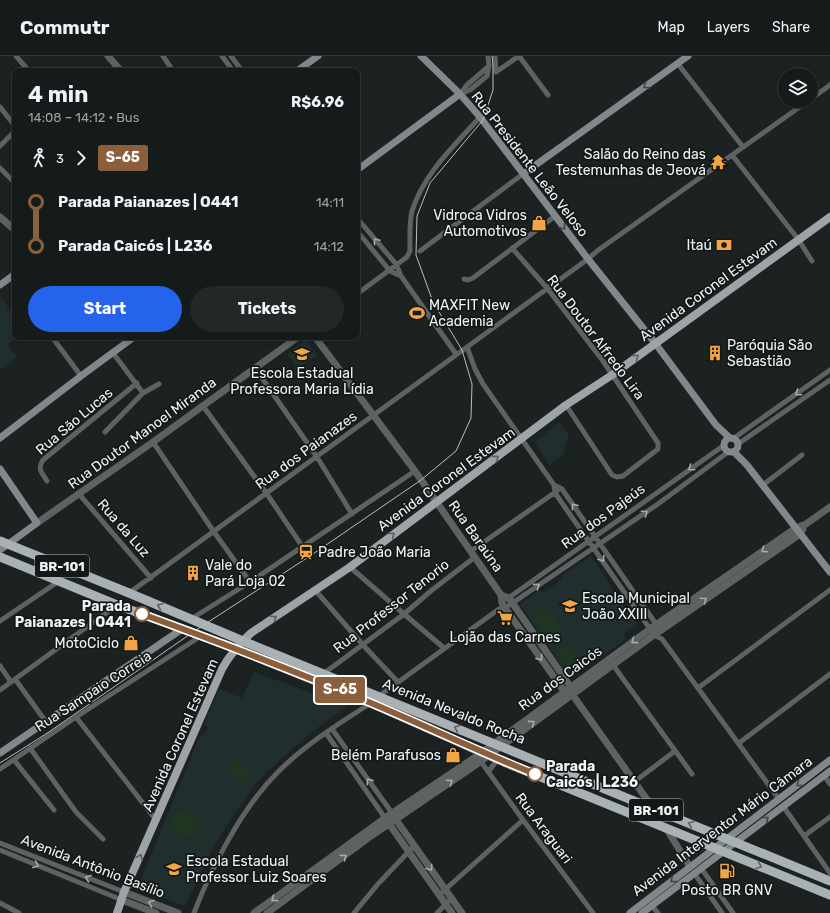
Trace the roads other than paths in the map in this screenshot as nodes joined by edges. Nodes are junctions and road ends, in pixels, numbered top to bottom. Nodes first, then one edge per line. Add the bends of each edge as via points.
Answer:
1 (16, 56) edge
2 (163, 56) edge
3 (222, 56) edge
4 (231, 56) edge
5 (421, 56) edge
6 (488, 56) edge
7 (502, 56) edge
8 (519, 56) edge
9 (688, 56) edge
10 (314, 57) edge
11 (112, 58) edge
12 (496, 58) edge
13 (678, 64) junction
14 (489, 66) junction
15 (26, 68) edge
16 (119, 68) edge
17 (171, 68) edge
18 (231, 68) edge
19 (240, 68) edge
20 (301, 68) edge
21 (830, 85) edge
22 (460, 94) junction
23 (818, 94) edge
24 (548, 95) dead end
25 (0, 107) edge
26 (798, 108) edge
27 (480, 117) junction
28 (12, 122) edge
29 (12, 134) edge
30 (0, 146) edge
31 (743, 147) junction
32 (732, 155) junction
33 (0, 168) edge
34 (360, 168) edge
35 (523, 174) junction
36 (12, 180) edge
37 (555, 216) junction
38 (0, 217) edge
39 (830, 217) edge
40 (360, 222) edge
41 (12, 227) edge
42 (360, 235) edge
43 (798, 239) junction
44 (512, 248) junction
45 (420, 251) dead end
46 (588, 259) junction
47 (812, 261) dead end
48 (396, 264) junction
49 (390, 271) junction
50 (12, 276) edge
51 (401, 276) junction
52 (464, 279) dead end
53 (0, 285) edge
54 (547, 288) junction
55 (360, 292) edge
56 (54, 340) edge
57 (130, 340) edge
58 (294, 340) edge
59 (317, 340) edge
60 (655, 343) junction
61 (467, 347) junction
62 (113, 353) junction
63 (456, 354) junction
64 (255, 368) junction
65 (830, 370) edge
66 (612, 375) junction
67 (81, 376) junction
68 (830, 380) edge
69 (137, 384) junction
70 (159, 384) dead end
71 (143, 393) junction
72 (566, 405) junction
73 (203, 406) junction
74 (374, 416) junction
75 (106, 432) dead end
76 (0, 438) edge
77 (522, 440) junction
78 (153, 442) junction
79 (731, 445) junction
80 (802, 455) dead end
81 (317, 457) junction
82 (0, 469) edge
83 (415, 471) junction
84 (47, 481) dead end
85 (554, 485) junction
86 (763, 485) junction
87 (562, 489) junction
88 (555, 493) junction
89 (79, 494) junction
90 (266, 494) junction
91 (436, 501) junction
92 (830, 507) edge
93 (352, 514) junction
94 (37, 523) junction
95 (798, 531) junction
96 (214, 532) junction
97 (596, 536) junction
98 (589, 541) junction
99 (601, 544) junction
100 (3, 545) edge
101 (302, 546) junction
102 (594, 548) junction
103 (473, 554) junction
104 (0, 556) edge
105 (350, 566) junction
106 (830, 572) edge
107 (151, 578) junction
108 (59, 581) junction
109 (250, 582) junction
110 (315, 590) junction
111 (830, 590) edge
112 (129, 593) junction
113 (502, 594) junction
114 (510, 600) junction
115 (117, 605) junction
116 (502, 606) junction
117 (404, 614) junction
118 (191, 619) junction
119 (0, 621) edge
120 (659, 628) junction
121 (182, 629) junction
122 (652, 632) junction
123 (201, 636) junction
124 (662, 639) junction
125 (242, 641) junction
126 (362, 645) junction
127 (444, 648) junction
128 (235, 649) junction
129 (613, 665) junction
130 (0, 666) edge
131 (323, 674) junction
132 (830, 674) edge
133 (13, 680) junction
134 (398, 682) junction
135 (570, 686) junction
136 (698, 688) junction
137 (0, 690) edge
138 (564, 691) junction
139 (572, 694) junction
140 (379, 696) junction
141 (371, 703) junction
142 (76, 717) junction
143 (46, 722) junction
144 (332, 729) junction
145 (326, 733) junction
146 (739, 743) junction
147 (497, 745) junction
148 (30, 748) junction
149 (675, 751) junction
150 (0, 753) edge
151 (482, 756) junction
152 (498, 759) junction
153 (14, 760) junction
154 (830, 760) edge
155 (0, 769) edge
156 (830, 770) edge
157 (488, 772) junction
158 (692, 774) dead end
159 (824, 775) junction
160 (634, 782) junction
161 (830, 784) edge
162 (778, 799) junction
163 (783, 806) junction
164 (653, 808) junction
165 (54, 810) dead end
166 (394, 816) junction
167 (830, 817) edge
168 (385, 818) junction
169 (156, 820) junction
170 (523, 820) junction
171 (390, 824) junction
172 (666, 828) junction
173 (369, 834) junction
174 (804, 836) junction
175 (103, 839) dead end
176 (731, 841) junction
177 (0, 843) edge
178 (6, 846) junction
179 (414, 846) junction
180 (719, 850) junction
181 (408, 851) junction
182 (1, 852) edge
183 (701, 868) junction
184 (692, 870) junction
185 (830, 873) edge
186 (830, 881) edge
187 (446, 889) junction
188 (439, 895) junction
189 (830, 895) edge
190 (123, 896) junction
191 (452, 898) junction
192 (0, 903) edge
193 (446, 904) junction
194 (652, 906) junction
195 (19, 913) edge
196 (117, 913) edge
197 (156, 913) edge
198 (178, 913) edge
199 (194, 913) edge
200 (254, 913) edge
201 (267, 913) edge
202 (354, 913) edge
203 (437, 913) edge
204 (452, 913) edge
205 (462, 913) edge
206 (593, 913) edge
207 (630, 913) edge
208 (642, 913) edge
209 (658, 913) edge
210 (722, 913) edge
211 (733, 913) edge

1 - 15 street
2 - 17 street
3 - 18 street
4 - 19 street
5 - 22 main road, Rua Presidente Leão Veloso
6 - 14 street
7 - 12 street
8 - 12 street via 496,72
8 - 24 street
9 - 13 main road
10 - 20 main road
11 - 16 street
13 - 31 street
13 -> 35 main road
14 - 22 street
14 - 22 street via 487,76 470,90
21 - 23 street
22 - 27 main road, Rua Presidente Leão Veloso
22 - 34 main road
25 - 28 street
26 - 31 street, Rua dos Paianazes
27 - 35 main road, Rua Presidente Leão Veloso
27 - 48 street via 422,187 412,212 410,251 407,257
29 - 30 street
31 - 32 street, Rua dos Paianazes
32 - 43 street
32 - 46 street, Rua dos Paianazes
33 - 36 street
35 - 37 main road, Rua Presidente Leão Veloso
35 - 45 street
37 - 44 street
37 -> 46 main road, Rua Presidente Leão Veloso
38 - 41 street
39 - 43 main road, Avenida Coronel Estevam
48 -> 40 street
42 - 49 street
43 - 47 street
43 - 60 main road, Avenida Coronel Estevam
44 - 52 street via 473,278
44 - 54 street, Rua Doutor Alfredo Lira
46 - 54 street, Rua dos Paianazes
46 - 60 main road, Rua Presidente Leão Veloso
48 - 49 street
48 - 51 street
49 - 51 street
49 - 55 street
50 - 53 main road
51 - 63 street
54 - 61 street, Rua dos Paianazes
54 - 66 street, Rua Doutor Alfredo Lira
56 - 67 street
57 - 62 main road
58 - 64 street, Rua Doutor Manoel Miranda
59 - 74 street, Rua Baraúna
66 -> 60 main road, Avenida Coronel Estevam
60 - 79 main road, Rua Presidente Leão Veloso
61 - 63 street, Rua dos Paianazes
61 - 77 street via 483,384
62 - 67 main road
62 - 69 street
63 - 74 street, Rua dos Paianazes
64 - 73 street, Rua Doutor Manoel Miranda
64 - 81 street
65 -> 79 street, Rua dos Pajeús
66 - 72 main road, Avenida Coronel Estevam
66 - 72 street, Rua Doutor Alfredo Lira via 658,443 658,449 623,476 612,475
67 - 76 main road
68 - 79 street, Rua dos Pajeús
69 - 71 street
69 - 84 street, Rua São Lucas via 43,460 40,471
70 - 71 street
71 - 75 street
72 - 77 main road, Avenida Coronel Estevam
73 - 78 street, Rua Doutor Manoel Miranda
73 - 90 street
74 - 81 street, Rua dos Paianazes
74 - 83 street, Rua Baraúna
77 - 85 street
91 -> 77 main road, Avenida Coronel Estevam
78 - 89 street, Rua Doutor Manoel Miranda
78 - 96 street
79 - 86 main road, Rua Presidente Leão Veloso
79 -> 97 street, Rua dos Pajeús via 662,488
99 -> 79 street, Rua dos Pajeús via 658,504
80 - 86 street
81 - 90 street, Rua dos Paianazes
81 - 93 street
82 - 94 main road
83 - 91 street, Rua Baraúna
83 - 93 street
85 - 87 street
85 - 88 street
86 - 95 main road, Rua Presidente Leão Veloso
87 - 88 street, Rua Professor Tenorio
97 -> 87 street
88 - 98 street
88 - 103 street, Rua Professor Tenorio
89 - 94 street, Rua Doutor Manoel Miranda
89 - 107 street, Rua da Luz
90 - 96 street, Rua dos Paianazes
90 - 101 street
91 - 103 street, Rua Baraúna
105 -> 91 main road, Avenida Coronel Estevam
92 - 95 street, Rua dos Caicós
93 - 101 street
94 - 100 main road, Rua Doutor Manoel Miranda
95 - 106 main road, Rua Presidente Leão Veloso
95 - 120 street, Rua dos Caicós
96 - 107 street, Rua dos Paianazes
96 - 109 street
97 - 98 street, Rua dos Pajeús
97 - 99 street
98 - 102 street
98 - 114 street, Rua dos Pajeús
99 - 102 street, Rua dos Pajeús
99 - 120 street
100 - 112 highway, Avenida Nevaldo Rocha / BR-101
101 - 109 street
114 -> 102 street, Rua dos Pajeús
102 -> 122 street
103 - 113 street, Rua Baraúna
103 - 117 street, Rua Professor Tenorio
104 - 108 highway, Avenida Nevaldo Rocha / BR-101
105 - 110 main road, Avenida Coronel Estevam
105 - 117 street
107 - 112 street, Rua dos Paianazes
108 - 115 highway, Avenida Nevaldo Rocha / BR-101
108 - 119 street
109 - 118 street
125 -> 110 main road, Avenida Coronel Estevam
110 - 126 street
111 - 136 street
118 -> 112 highway, Avenida Nevaldo Rocha / BR-101
113 - 114 street, Rua Baraúna
113 - 116 street
114 - 116 street, Rua dos Pajeús
114 - 135 street, Rua Baraúna
115 - 121 highway, Avenida Nevaldo Rocha / BR-101
115 - 133 street
116 - 127 street, Rua dos Pajeús
116 -> 138 street
117 - 126 street, Rua Professor Tenorio
117 - 127 street
118 - 125 highway, Avenida Nevaldo Rocha / BR-101
120 - 122 street, Rua dos Caicós
120 - 124 street
121 - 123 highway, Avenida Nevaldo Rocha / BR-101
121 - 143 main road, Rua Sampaio Correia
122 - 124 street
122 - 129 street, Rua dos Caicós
122 -> 135 street, Rua dos Caicós
123 - 128 highway, Avenida Nevaldo Rocha / BR-101
123 - 142 street, Rua Sampaio Correia
124 - 136 street
125 - 128 main road, Avenida Coronel Estevam
125 - 131 highway, Avenida Nevaldo Rocha / BR-101
126 - 131 street, Rua Professor Tenorio
126 - 134 street
127 - 134 street, Rua dos Pajeús
128 - 141 highway, Avenida Nevaldo Rocha / BR-101
128 - 169 main road, Avenida Coronel Estevam via 222,669
129 - 139 street, Rua dos Caicós
129 - 149 street
130 - 133 street
131 - 140 highway, Avenida Nevaldo Rocha / BR-101
132 - 146 street
133 - 137 street
133 - 143 street
134 - 140 street, Rua dos Pajeús
135 - 138 street, Rua dos Caicós
135 - 139 street, Rua Baraúna
136 - 146 street
138 - 139 street
138 - 147 street, Rua dos Caicós
147 -> 139 street, Rua dos Caicós
139 - 160 street, Rua Baraúna
147 -> 140 highway, Avenida Nevaldo Rocha / BR-101
141 - 144 street
141 - 151 highway, Avenida Nevaldo Rocha / BR-101
142 - 148 street, Rua Sampaio Correia
142 - 169 street
143 - 150 main road, Rua Sampaio Correia
144 - 145 street
166 -> 144 street
145 - 168 street
145 - 199 street via 286,765 256,797 215,865
146 - 162 street
147 - 151 street, Rua dos Caicós
147 - 164 highway, Avenida Nevaldo Rocha / BR-101
148 - 153 street, Rua Sampaio Correia
148 - 175 street via 76,812
149 - 158 street
149 - 160 street
151 - 152 highway, Avenida Nevaldo Rocha / BR-101
151 - 157 street, Rua Araguari
151 - 166 street, Rua dos Caicós
152 - 157 street
152 - 172 highway, Avenida Nevaldo Rocha / BR-101
153 - 155 street, Rua Sampaio Correia
153 - 165 street
154 -> 162 main road, Avenida Interventor Mário Câmara
156 - 159 main road, Avenida Interventor Mário Câmara
157 - 170 street, Rua Araguari
159 - 161 street
159 - 163 main road, Avenida Interventor Mário Câmara
160 - 164 street, Rua Baraúna
162 - 176 main road, Avenida Interventor Mário Câmara
163 - 174 street
176 -> 163 main road, Avenida Interventor Mário Câmara
176 -> 164 highway, Avenida Nevaldo Rocha / BR-101
166 - 168 street, Rua dos Caicós
166 - 171 street, Rua dos Caicós
166 - 179 street
167 - 174 street
168 - 171 street
168 - 173 street, Rua dos Caicós
190 -> 169 main road, Avenida Coronel Estevam
170 - 187 street
170 - 206 street, Rua Araguari
171 - 173 street, Rua dos Caicós
171 - 181 street
172 - 180 highway, Avenida Nevaldo Rocha / BR-101
172 - 184 street
173 -> 200 street, Rua dos Caicós
201 -> 173 street, Rua dos Caicós
174 - 185 street
176 - 180 main road, Avenida Interventor Mário Câmara
176 - 186 highway, Avenida Nevaldo Rocha / BR-101
177 - 178 street, Avenida Antônio Basílio
178 - 182 street
190 -> 178 street, Avenida Antônio Basílio
179 - 181 street
179 -> 187 street
180 - 183 main road, Avenida Interventor Mário Câmara
180 - 184 main road, Avenida Interventor Mário Câmara
180 -> 189 highway, Avenida Nevaldo Rocha / BR-101
181 - 188 street
181 - 202 street
182 -> 190 street, Avenida Antônio Basílio
183 - 184 main road, Avenida Interventor Mário Câmara
183 - 211 street
184 - 194 main road, Avenida Interventor Mário Câmara
184 -> 207 main road, Avenida Interventor Mário Câmara
184 - 210 street
187 - 188 street
187 - 191 street
188 - 193 street
190 - 196 main road, Avenida Coronel Estevam
190 - 197 street, Avenida Antônio Basílio
198 -> 190 street, Avenida Antônio Basílio
191 - 193 street
191 - 205 street
192 - 195 street
193 - 203 street
193 - 204 street
194 - 208 main road, Avenida Interventor Mário Câmara
194 - 209 street

